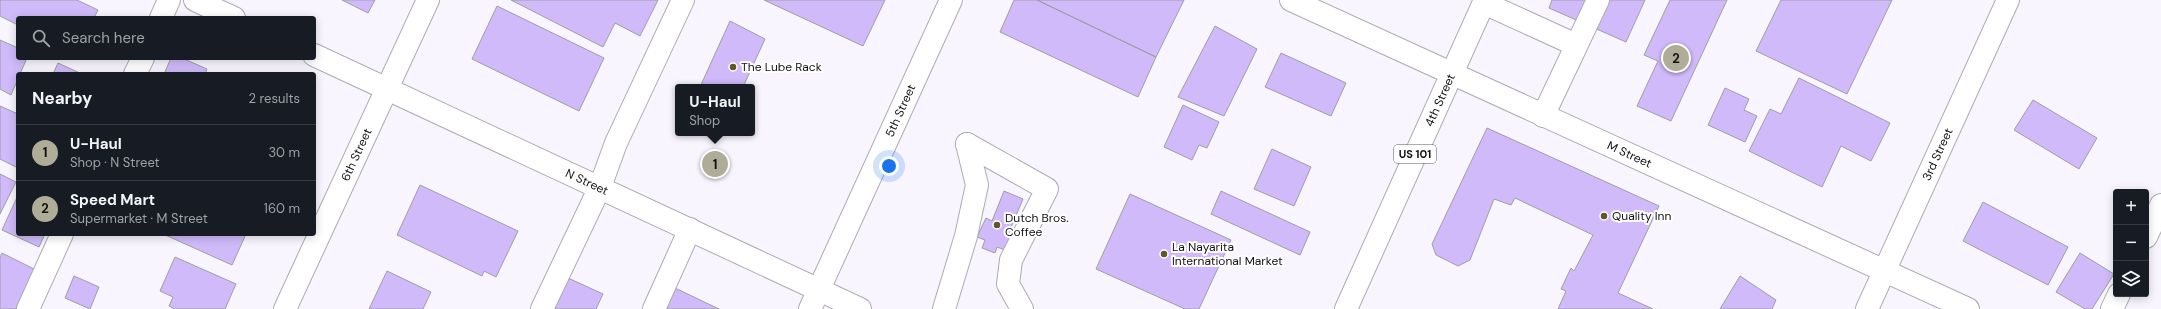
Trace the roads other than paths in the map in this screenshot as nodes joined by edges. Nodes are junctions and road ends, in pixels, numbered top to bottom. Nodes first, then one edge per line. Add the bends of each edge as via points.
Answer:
1 (169, 0) edge
2 (196, 0) edge
3 (428, 0) edge
4 (683, 0) edge
5 (951, 0) edge
6 (1291, 0) edge
7 (1598, 0) edge
8 (2008, 0) edge
9 (1484, 2) edge
10 (162, 16) edge
11 (230, 16) edge
12 (1576, 45) junction
13 (316, 56) edge
14 (142, 60) edge
15 (136, 72) edge
16 (1451, 74) junction
17 (387, 90) junction
18 (1543, 116) junction
19 (600, 187) junction
20 (2161, 205) edge
21 (690, 229) junction
22 (2149, 231) edge
23 (61, 236) edge
24 (1884, 271) junction
25 (2118, 297) edge
26 (815, 300) edge
27 (28, 309) edge
28 (285, 309) edge
29 (542, 309) edge
30 (654, 309) edge
31 (860, 309) edge
32 (944, 309) edge
33 (1022, 309) edge
34 (1346, 309) edge
35 (1867, 309) edge
36 (1968, 309) edge
37 (2112, 309) edge

1 - 10 main road
2 - 11 main road
3 - 17 main road, 6th Street
4 - 19 main road via 616,143
5 - 26 main road, 5th Street
6 - 16 main road, M Street
7 - 12 main road
8 - 24 main road, 3rd Street
9 - 12 main road
9 - 16 main road, 4th Street / US 101
12 - 18 main road
13 - 17 main road, N Street
14 - 15 main road
16 - 18 main road, M Street
16 - 34 main road, 4th Street / US 101
17 - 19 main road, N Street
17 - 28 main road, 6th Street
18 - 24 main road, M Street
19 - 21 main road, N Street
19 - 29 main road
20 - 22 main road
21 - 26 main road, N Street
21 - 30 main road
23 - 27 main road
24 - 35 main road, 3rd Street
24 - 36 main road, M Street
25 - 37 main road
26 - 31 main road, N Street
32 - 33 main road via 966,236 977,185 967,144 1047,189 1011,260 1008,284

